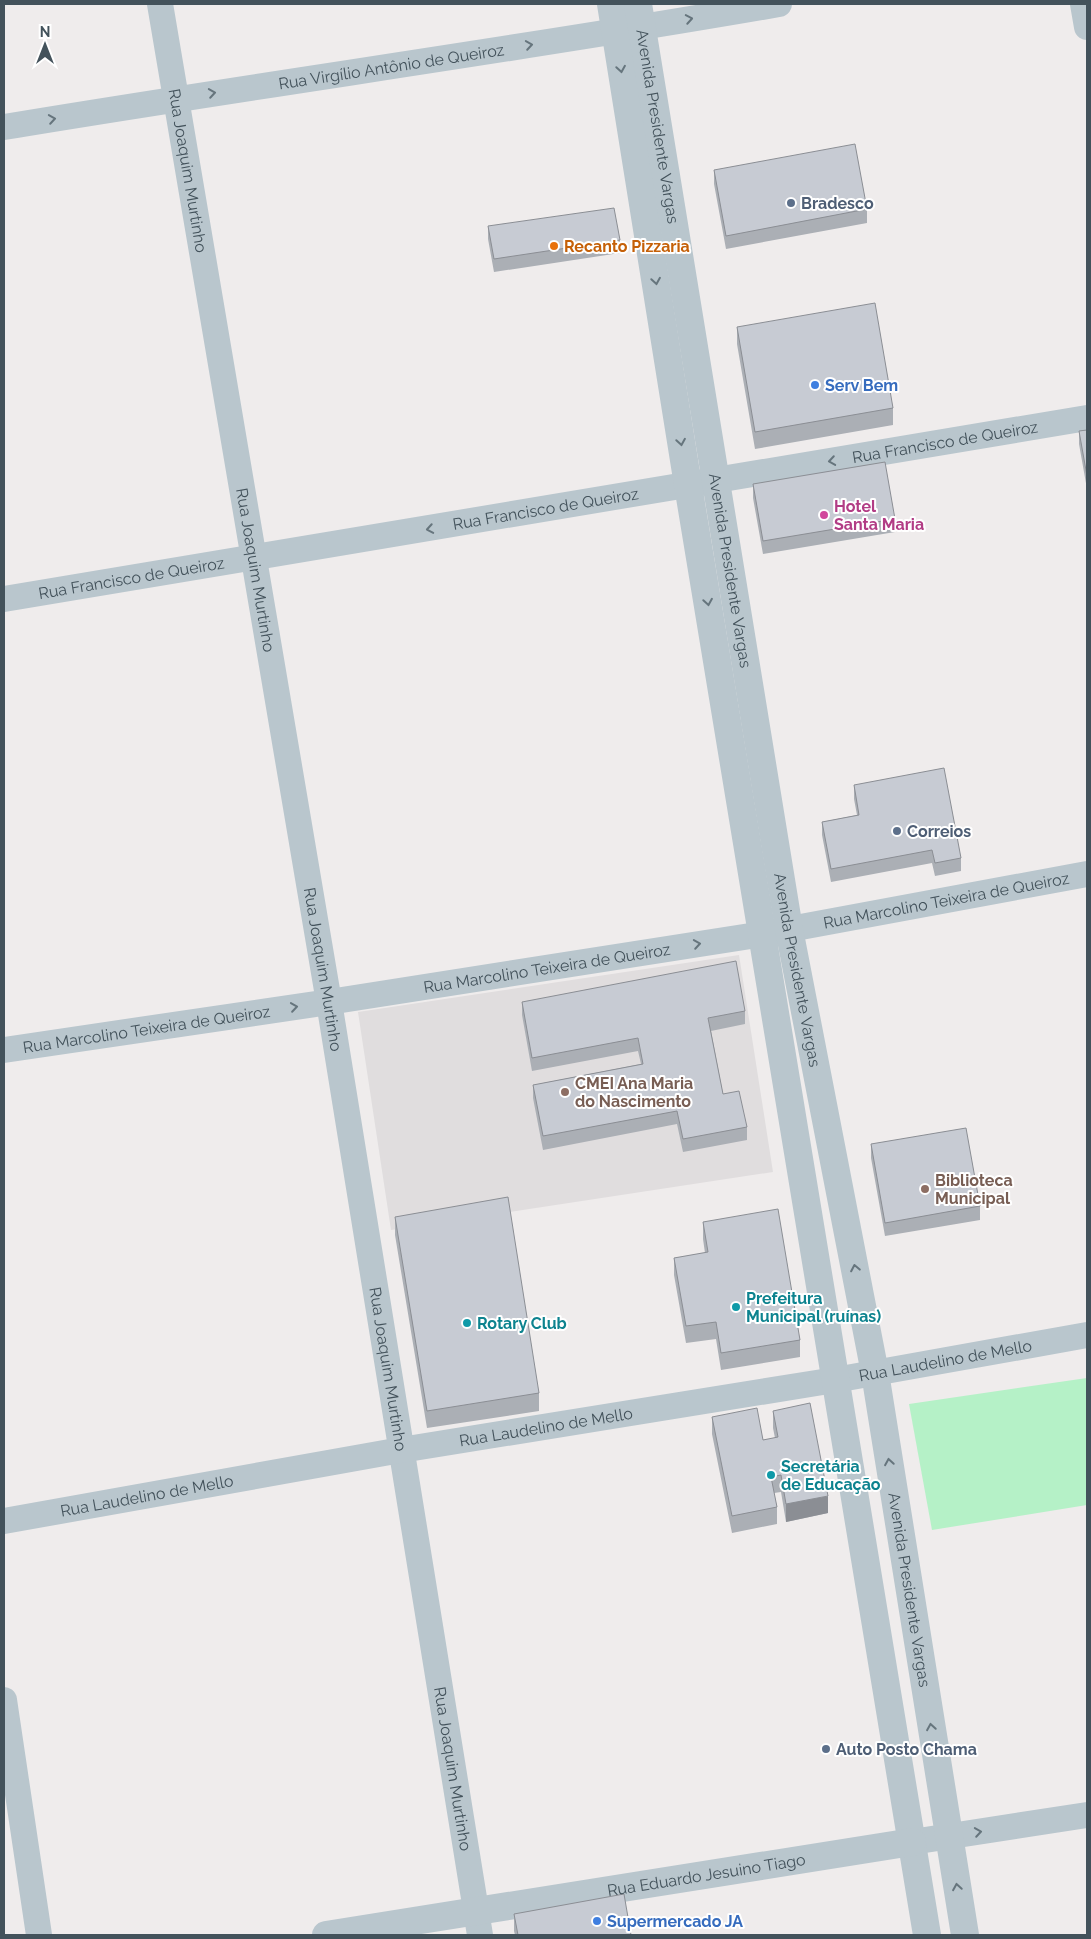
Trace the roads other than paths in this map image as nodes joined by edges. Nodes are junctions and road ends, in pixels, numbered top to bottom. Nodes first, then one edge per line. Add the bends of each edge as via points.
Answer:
1 (160, 4) edge
2 (611, 4) edge
3 (780, 4) edge
4 (1083, 4) edge
5 (640, 16) edge
6 (1087, 27) edge
7 (616, 32) junction
8 (175, 99) junction
9 (4, 127) edge
10 (1087, 418) edge
11 (715, 481) junction
12 (688, 485) junction
13 (254, 558) junction
14 (4, 600) edge
15 (1087, 874) edge
16 (789, 930) junction
17 (763, 934) junction
18 (329, 1002) junction
19 (4, 1050) edge
20 (1087, 1335) edge
21 (875, 1373) junction
22 (835, 1380) junction
23 (401, 1450) junction
24 (4, 1521) edge
25 (4, 1700) edge
26 (1087, 1814) edge
27 (948, 1836) junction
28 (912, 1842) junction
29 (478, 1924) edge
30 (39, 1935) edge
31 (326, 1935) edge
32 (927, 1935) edge
33 (965, 1935) edge

1 - 8 street, Rua Joaquim Murtinho
2 - 7 street, Avenida Presidente Vargas
5 -> 3 street, Rua Virgílio Antônio de Queiroz
4 - 6 street
5 - 7 street, Rua Virgílio Antônio de Queiroz
5 - 11 street, Avenida Presidente Vargas
8 -> 7 street, Rua Virgílio Antônio de Queiroz
7 -> 12 street, Avenida Presidente Vargas
9 -> 8 street, Rua Virgílio Antônio de Queiroz
8 - 13 street, Rua Joaquim Murtinho
10 -> 11 street, Rua Francisco de Queiroz
11 - 12 street, Rua Francisco de Queiroz
11 - 16 street, Avenida Presidente Vargas
12 -> 13 street, Rua Francisco de Queiroz
12 -> 17 street, Avenida Presidente Vargas
13 - 14 street, Rua Francisco de Queiroz
13 - 18 street, Rua Joaquim Murtinho
15 - 16 street, Rua Marcolino Teixeira de Queiroz
16 - 17 street, Rua Marcolino Teixeira de Queiroz
21 -> 16 street, Avenida Presidente Vargas
18 -> 17 street, Rua Marcolino Teixeira de Queiroz
17 - 22 street, Avenida Presidente Vargas
19 -> 18 street, Rua Marcolino Teixeira de Queiroz
18 - 23 street, Rua Joaquim Murtinho
20 - 21 street, Rua Laudelino de Mello
21 - 22 street, Rua Laudelino de Mello
27 -> 21 street, Avenida Presidente Vargas
22 - 23 street, Rua Laudelino de Mello
22 - 28 street, Avenida Presidente Vargas
23 - 24 street, Rua Laudelino de Mello
23 - 29 street, Rua Joaquim Murtinho
25 - 30 street
27 -> 26 street, Rua Eduardo Jesuino Tiago
27 - 28 street, Rua Eduardo Jesuino Tiago
33 -> 27 street, Avenida Presidente Vargas
28 - 29 street, Rua Eduardo Jesuino Tiago
28 - 32 street, Avenida Presidente Vargas
29 - 31 street, Rua Eduardo Jesuino Tiago

